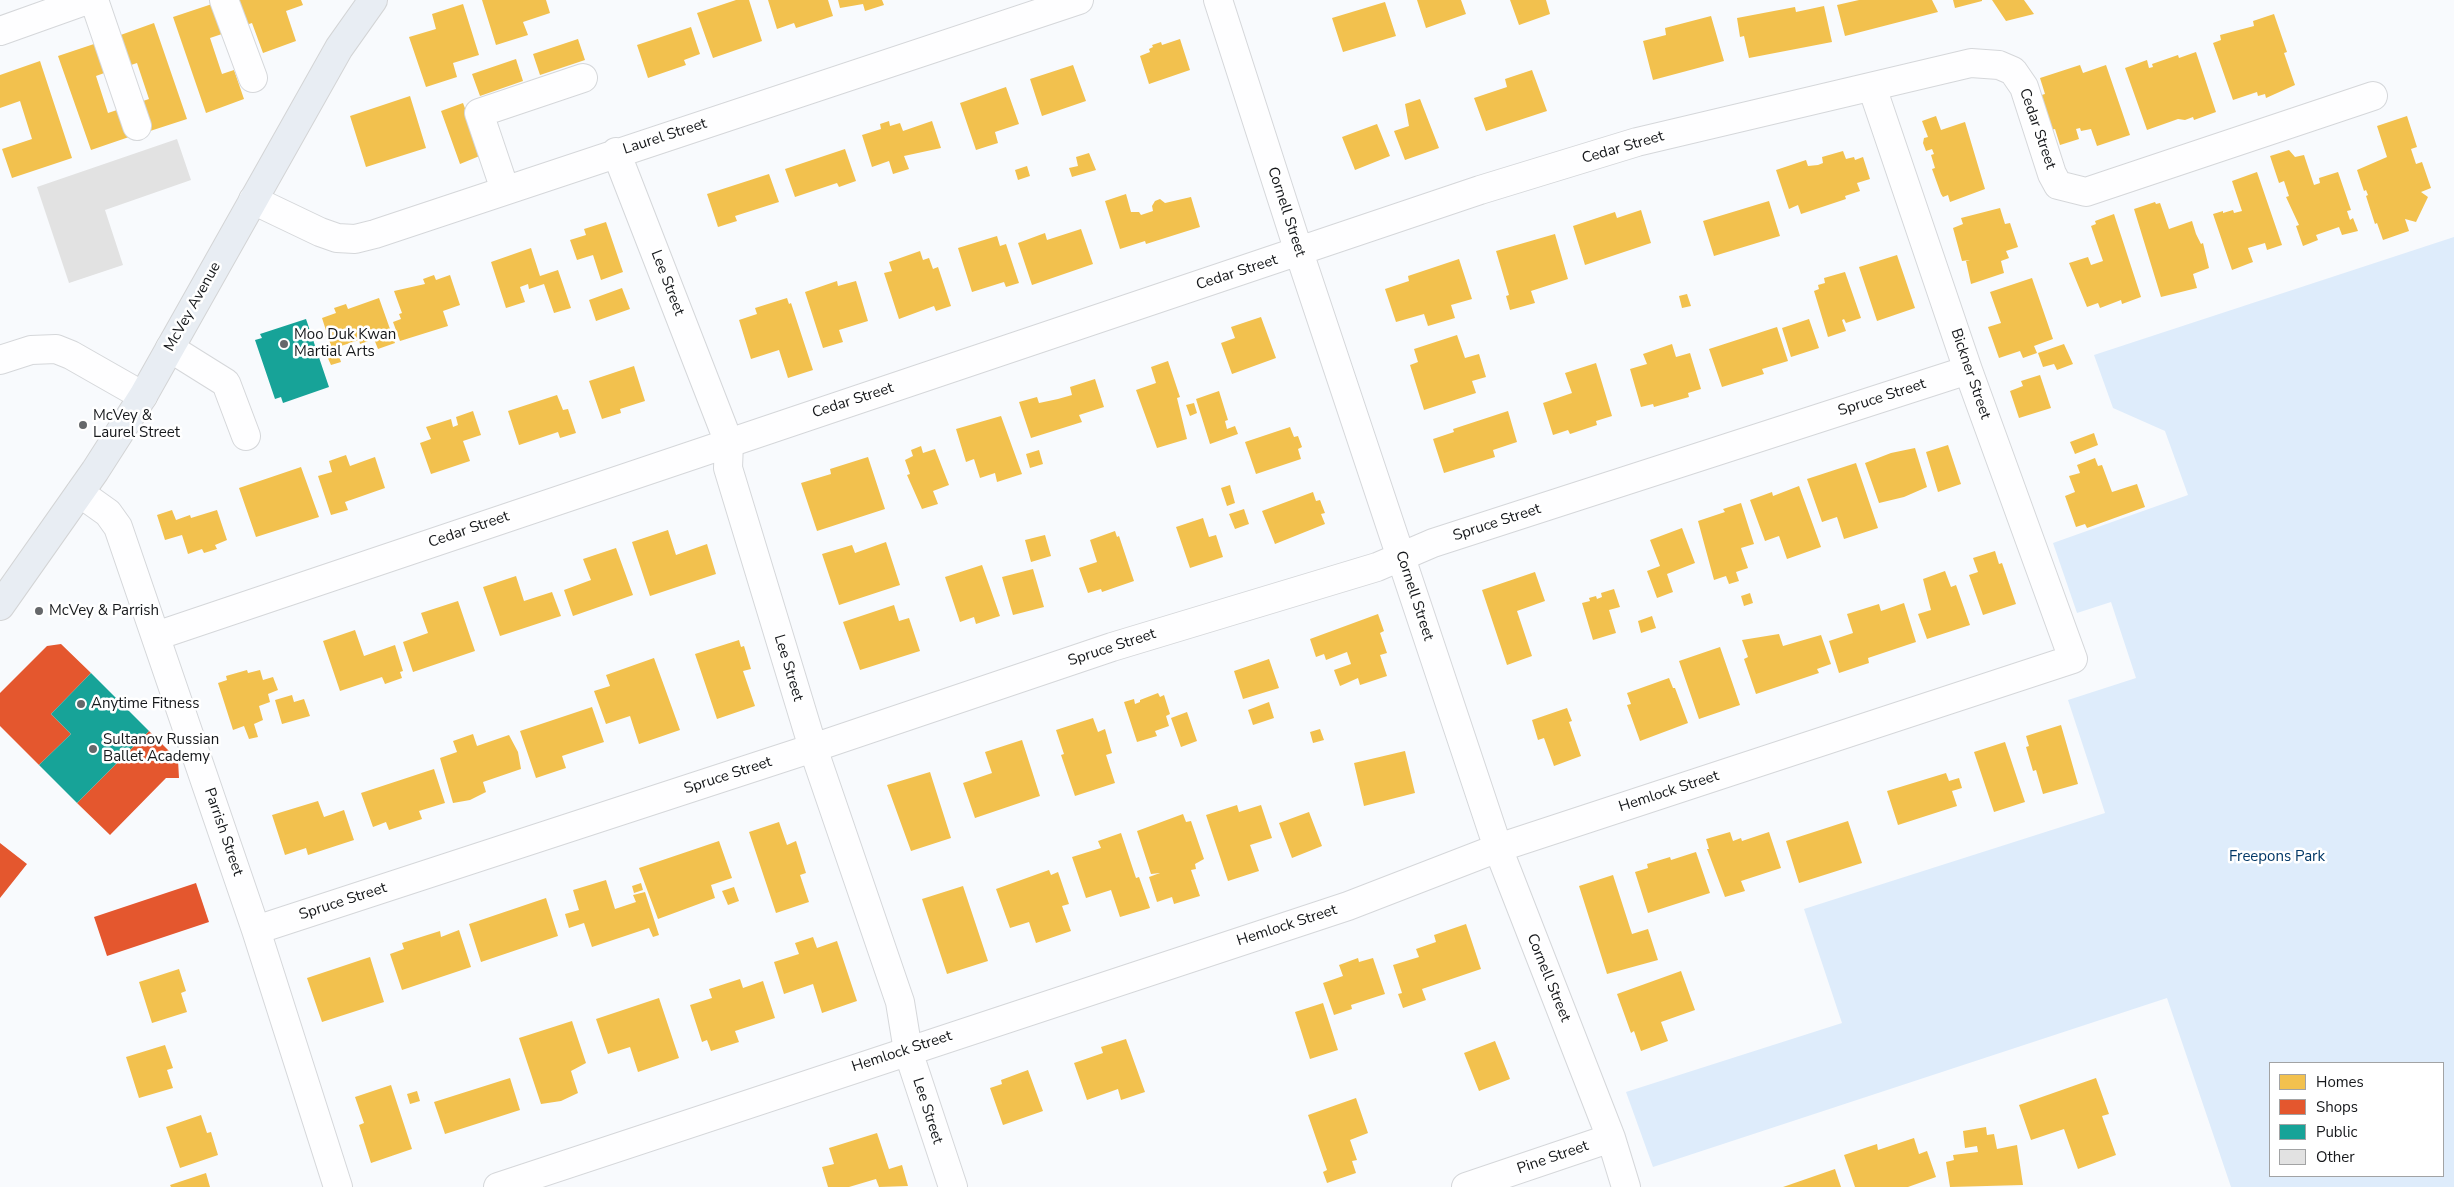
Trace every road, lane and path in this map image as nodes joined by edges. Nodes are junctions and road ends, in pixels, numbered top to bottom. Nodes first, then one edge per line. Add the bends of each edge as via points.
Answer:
1 (87, 0) edge
2 (94, 0) edge
3 (224, 0) edge
4 (372, 0) edge
5 (1079, 0) edge
6 (1218, 0) edge
7 (0, 31) edge
8 (253, 78) dead end
9 (583, 78) dead end
10 (1872, 87) junction
11 (2372, 96) dead end
12 (136, 126) dead end
13 (616, 152) junction
14 (505, 190) junction
15 (253, 200) junction
16 (1299, 252) junction
17 (170, 348) junction
18 (0, 360) edge
19 (1968, 370) junction
20 (143, 396) junction
21 (246, 436) dead end
22 (729, 443) junction
23 (80, 493) junction
24 (1401, 557) junction
25 (0, 606) edge
26 (156, 636) junction
27 (2074, 659) joint
28 (813, 748) junction
29 (1498, 848) junction
30 (256, 930) junction
31 (908, 1050) junction
32 (1611, 1138) junction
33 (338, 1187) edge
34 (498, 1187) edge
35 (953, 1187) edge
36 (1466, 1187) edge
37 (1626, 1187) edge

1 - 7 street
2 - 12 street
3 - 8 street
4 - 15 main road, McVey Avenue via 339,48
5 - 13 street, Laurel Street
6 - 16 street, Cornell Street
9 - 14 street via 479,112
10 - 11 street, Cedar Street via 1971,63 2006,68 2024,87 2058,185 2086,192
10 - 16 street, Cedar Street via 1637,142 1480,190
10 - 19 street, Bickner Street
13 - 14 street, Laurel Street
13 - 22 street, Lee Street
14 - 15 street, Laurel Street via 355,239 337,238 320,232
15 - 17 main road, McVey Avenue
16 - 22 street, Cedar Street
16 - 24 street, Cornell Street
17 - 20 main road, McVey Avenue
17 - 21 street via 226,383
18 - 20 street via 31,350 56,349
19 - 24 street, Spruce Street via 1433,543
19 - 27 street, Bickner Street
20 - 23 main road, McVey Avenue
22 - 26 street, Cedar Street
22 - 28 street, Lee Street via 728,468
23 - 25 main road, McVey Avenue
23 - 26 street, Parrish Street via 108,513 118,527
24 - 28 street, Spruce Street via 1112,647
24 - 29 street, Cornell Street
26 - 30 street, Parrish Street
27 - 29 street, Hemlock Street
28 - 30 street, Spruce Street
28 - 31 street, Lee Street via 900,1002
29 - 31 street, Hemlock Street via 1348,906
29 - 32 street, Cornell Street
30 - 33 street, Parrish Street
31 - 34 street, Hemlock Street
31 - 35 street, Lee Street
32 - 36 street, Pine Street
32 - 37 street, Cornell Street

